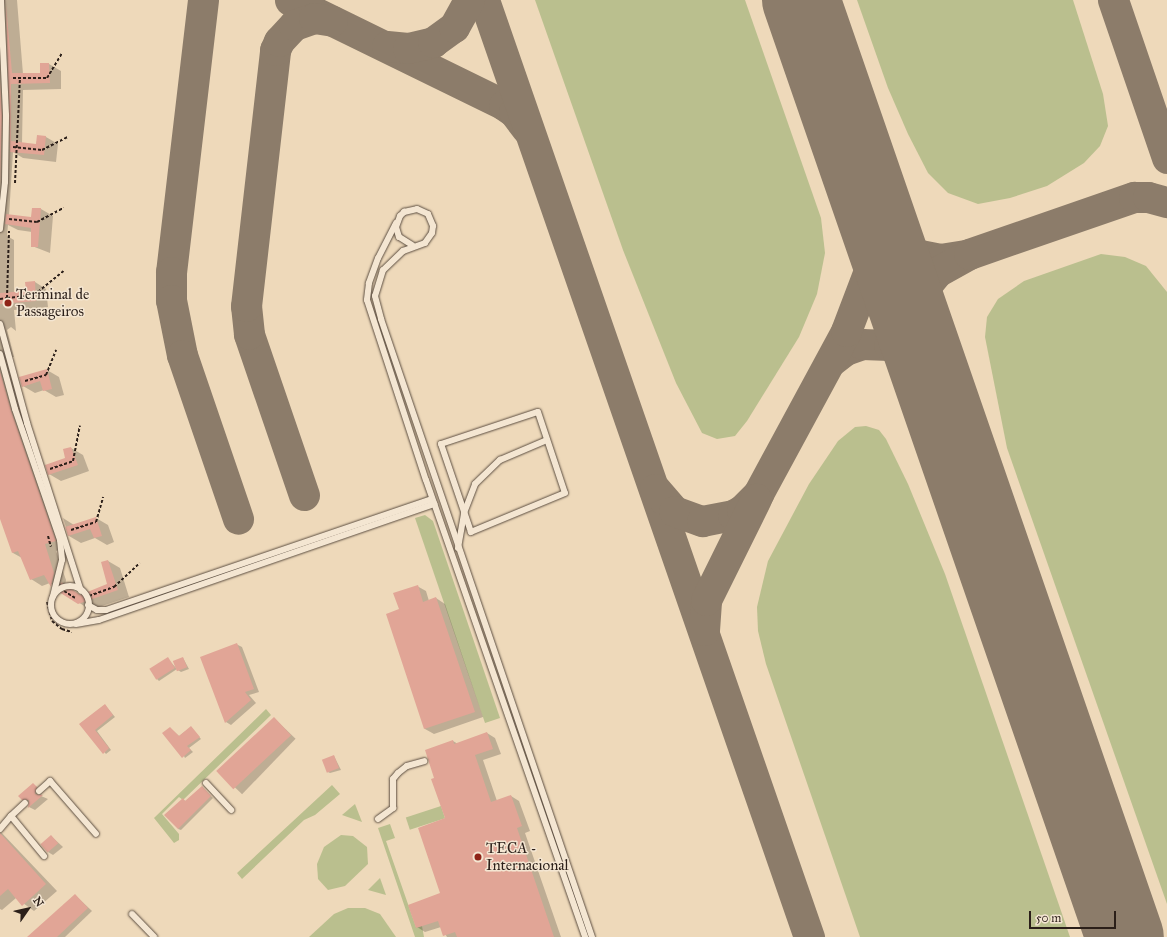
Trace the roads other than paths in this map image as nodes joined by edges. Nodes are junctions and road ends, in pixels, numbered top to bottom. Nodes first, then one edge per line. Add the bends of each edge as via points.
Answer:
1 (1, 0) edge
2 (397, 222) junction
3 (0, 229) edge
4 (412, 246) junction
5 (0, 324) edge
6 (0, 354) edge
7 (547, 440) junction
8 (433, 502) junction
9 (464, 513) junction
10 (60, 533) junction
11 (458, 548) junction
12 (81, 591) junction
13 (50, 597) junction
14 (88, 605) junction
15 (76, 624) junction
16 (424, 761) dead end
17 (206, 783) dead end
18 (39, 791) dead end
19 (25, 803) dead end
20 (231, 810) dead end
21 (11, 816) junction
22 (378, 819) dead end
23 (0, 829) edge
24 (96, 834) dead end
25 (44, 856) dead end
26 (132, 914) dead end
27 (154, 937) edge
28 (585, 937) edge
29 (592, 937) edge

1 - 3 lane via 6,146
2 - 4 lane via 399,237
2 - 4 lane via 400,216 410,209 428,214 433,226 430,238 425,243
2 - 8 lane via 378,258 369,283 367,300
4 - 11 lane via 397,255 383,270 375,296
5 - 10 lane
6 - 10 lane via 15,410
7 - 9 lane via 500,460 475,484
7 - 9 lane via 565,493 471,532
7 - 9 lane via 538,412 441,444
8 - 14 lane via 106,610 97,610
8 - 15 lane via 99,620
8 - 28 lane
9 - 11 lane
10 - 12 lane
10 - 13 lane via 62,560
11 - 29 lane
12 - 13 lane via 66,587
12 - 14 lane
13 - 15 lane via 51,608 56,618 65,624
14 - 15 lane via 85,617
16 - 22 lane via 407,766 393,779 393,808
17 - 20 lane
18 - 24 lane via 50,781
19 - 21 lane
21 - 23 lane
21 - 25 lane
26 - 27 lane

